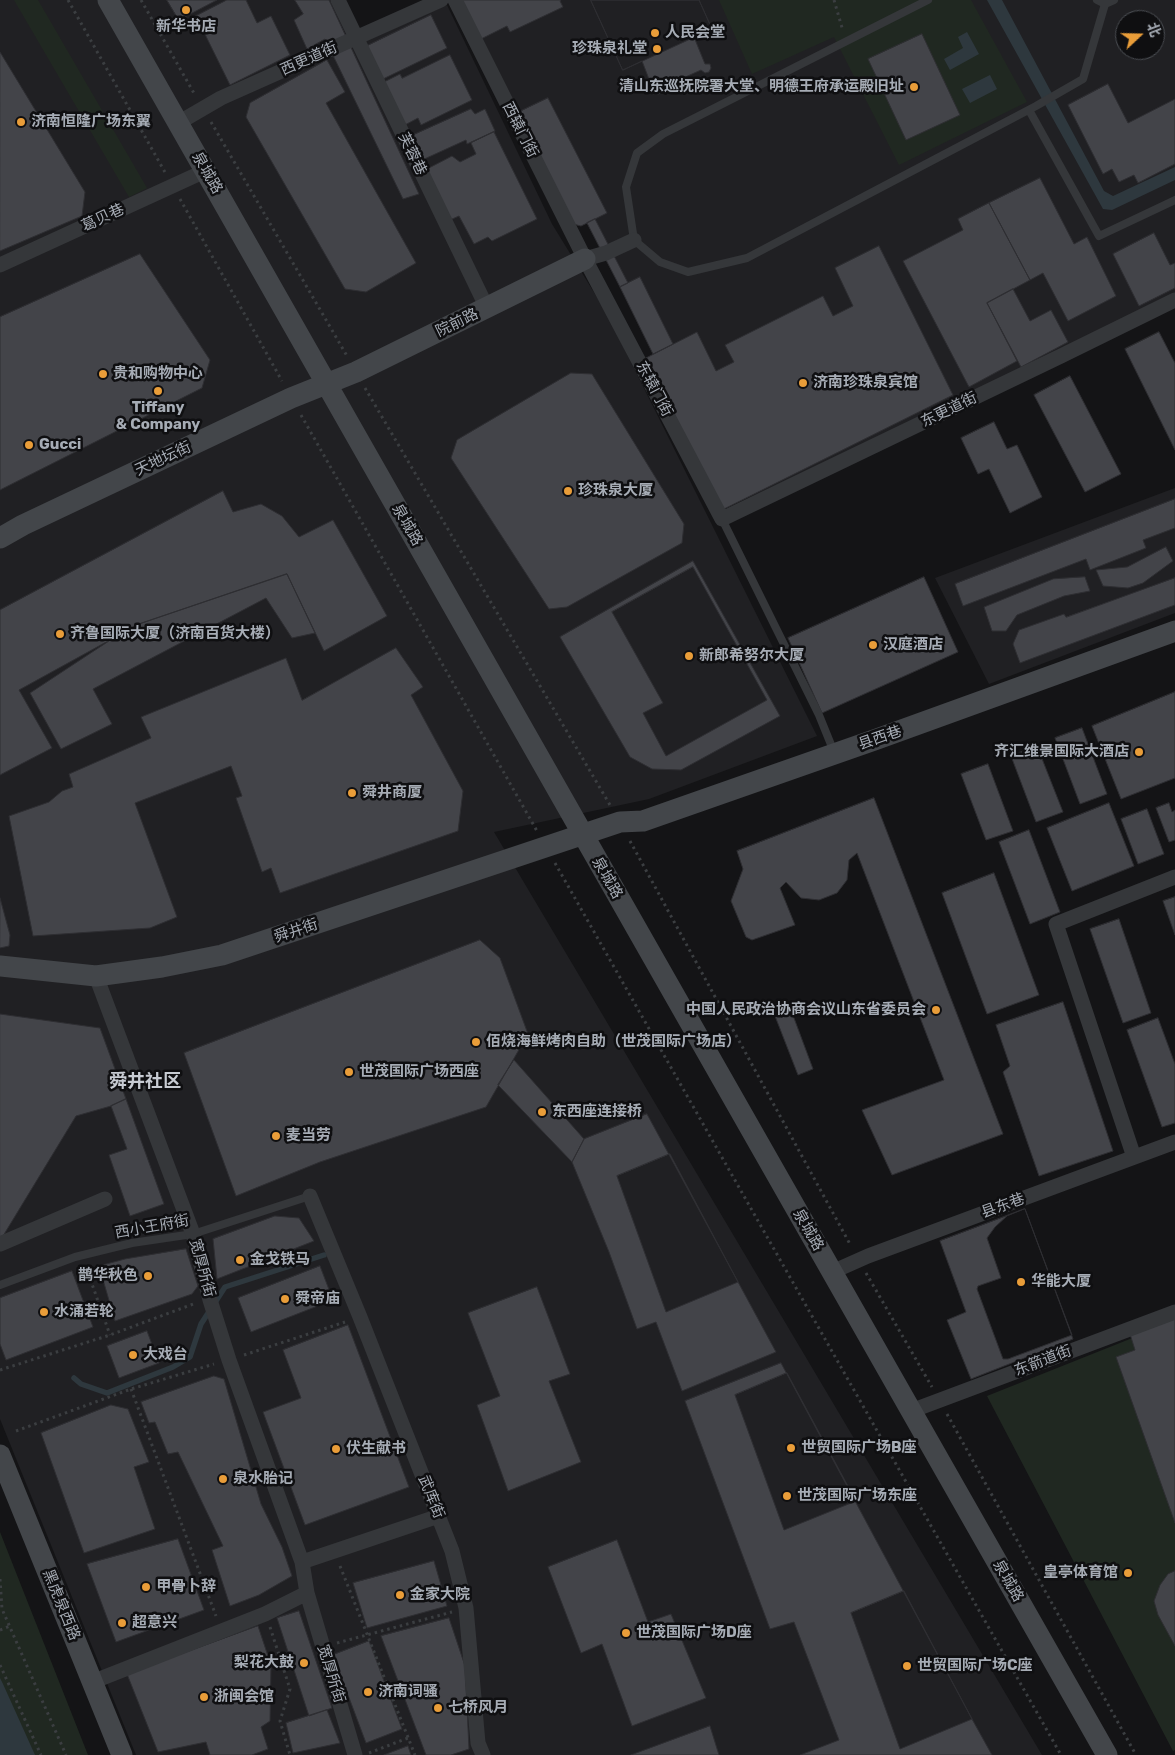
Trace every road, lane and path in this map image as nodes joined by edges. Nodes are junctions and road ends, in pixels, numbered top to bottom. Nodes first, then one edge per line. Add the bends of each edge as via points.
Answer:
1 (68, 0) edge
2 (108, 0) edge
3 (141, 0) edge
4 (338, 0) edge
5 (441, 0) edge
6 (455, 0) edge
7 (834, 0) edge
8 (928, 0) edge
9 (1097, 0) edge
10 (1114, 0) edge
11 (1105, 4) junction
12 (356, 38) junction
13 (846, 41) junction
14 (203, 108) junction
15 (1029, 110) junction
16 (178, 123) junction
17 (206, 171) junction
18 (172, 186) junction
19 (1175, 200) edge
20 (634, 240) junction
21 (585, 259) junction
22 (0, 265) edge
23 (1175, 300) edge
24 (487, 308) junction
25 (356, 372) junction
26 (326, 384) junction
27 (291, 398) junction
28 (722, 519) junction
29 (0, 538) edge
30 (1175, 631) edge
31 (834, 754) junction
32 (620, 822) junction
33 (583, 835) junction
34 (545, 846) junction
35 (1175, 877) edge
36 (0, 966) edge
37 (96, 976) junction
38 (1175, 1142) edge
39 (1134, 1157) junction
40 (310, 1196) joint
41 (105, 1199) dead end
42 (192, 1234) junction
43 (0, 1244) edge
44 (82, 1256) junction
45 (859, 1262) junction
46 (832, 1272) junction
47 (0, 1285) edge
48 (210, 1299) junction
49 (1175, 1312) edge
50 (110, 1334) junction
51 (0, 1370) edge
52 (940, 1400) junction
53 (910, 1411) junction
54 (16, 1431) dead end
55 (0, 1455) edge
56 (439, 1516) junction
57 (334, 1552) junction
58 (302, 1562) junction
59 (0, 1581) edge
60 (307, 1593) junction
61 (466, 1608) junction
62 (265, 1614) junction
63 (10, 1626) junction
64 (0, 1630) edge
65 (222, 1631) junction
66 (367, 1635) junction
67 (322, 1647) junction
68 (0, 1665) edge
69 (92, 1682) junction
70 (408, 1738) junction
71 (40, 1755) edge
72 (66, 1755) edge
73 (122, 1755) edge
74 (290, 1755) edge
75 (355, 1755) edge
76 (365, 1755) edge
77 (415, 1755) edge
78 (483, 1755) edge
79 (1061, 1755) edge
80 (1106, 1755) edge
81 (1136, 1755) edge

1 - 18 path
2 - 16 main road, 泉城路
3 - 14 path
4 - 12 street, 芙蓉巷
5 - 12 street, 西更道街
6 - 21 street, 西辕门街
7 - 13 path
8 - 13 lane
9 - 11 lane
10 - 11 lane
11 - 15 lane via 1084,79
12 - 14 street, 西更道街
12 - 24 street, 芙蓉巷
13 - 20 lane via 663,134 637,153 626,187
14 - 16 street, 西更道街
14 - 25 path
15 - 19 lane via 1099,236
15 - 20 lane via 747,258 688,272 660,262
16 - 17 main road, 泉城路
17 - 18 street, 葛贝巷
17 - 26 main road, 泉城路
18 - 22 street, 葛贝巷
18 - 27 path
20 - 21 street
21 - 24 main road, 院前路
21 - 28 street, 东辕门街
23 - 28 street, 东更道街
24 - 25 main road, 院前路
25 - 26 main road, 院前路
25 - 32 path
26 - 27 main road, 天地坛街
26 - 33 main road, 泉城路
27 - 29 main road, 天地坛街
27 - 34 path
28 - 31 lane via 819,715
30 - 31 main road, 县西巷
31 - 32 main road, 县西巷 via 643,821
32 - 33 main road, 县西巷
32 - 45 path
33 - 34 main road, 舜井街
33 - 46 main road, 泉城路
34 - 37 main road, 舜井街 via 222,955
34 - 79 path
35 - 39 street via 1056,924
36 - 37 main road, 舜井街
37 - 42 street, 宽厚所街
38 - 39 street, 县东巷
39 - 45 street, 县东巷
40 - 42 lane, 西小王府街
40 - 56 street, 武库街
41 - 43 street
42 - 44 lane, 西小王府街 via 132,1243
42 - 48 street, 宽厚所街
44 - 47 lane, 西小王府街
44 - 50 path
45 - 46 street, 县东巷
45 - 52 path
46 - 53 main road, 泉城路
48 - 50 path
48 - 58 street, 宽厚所街
49 - 52 street, 东箭道街
50 - 51 path
52 - 53 street, 东箭道街
52 - 81 path
53 - 80 main road, 泉城路
54 - 65 path via 130,1389
55 - 69 main road, 黑虎泉西路
56 - 57 street
56 - 61 street, 武库街 via 452,1550
57 - 58 street
57 - 66 path
58 - 60 street, 宽厚所街
59 - 63 path via 2,1609
60 - 62 street
60 - 67 street, 宽厚所街
61 - 66 path
61 - 78 street, 武库街 via 478,1743
62 - 65 street
62 - 74 path via 290,1689 280,1721
63 - 64 path
63 - 72 path
65 - 69 street
66 - 67 path
66 - 70 path
67 - 75 street, 宽厚所街
68 - 71 path
69 - 73 main road, 黑虎泉西路
70 - 76 path
70 - 77 path

